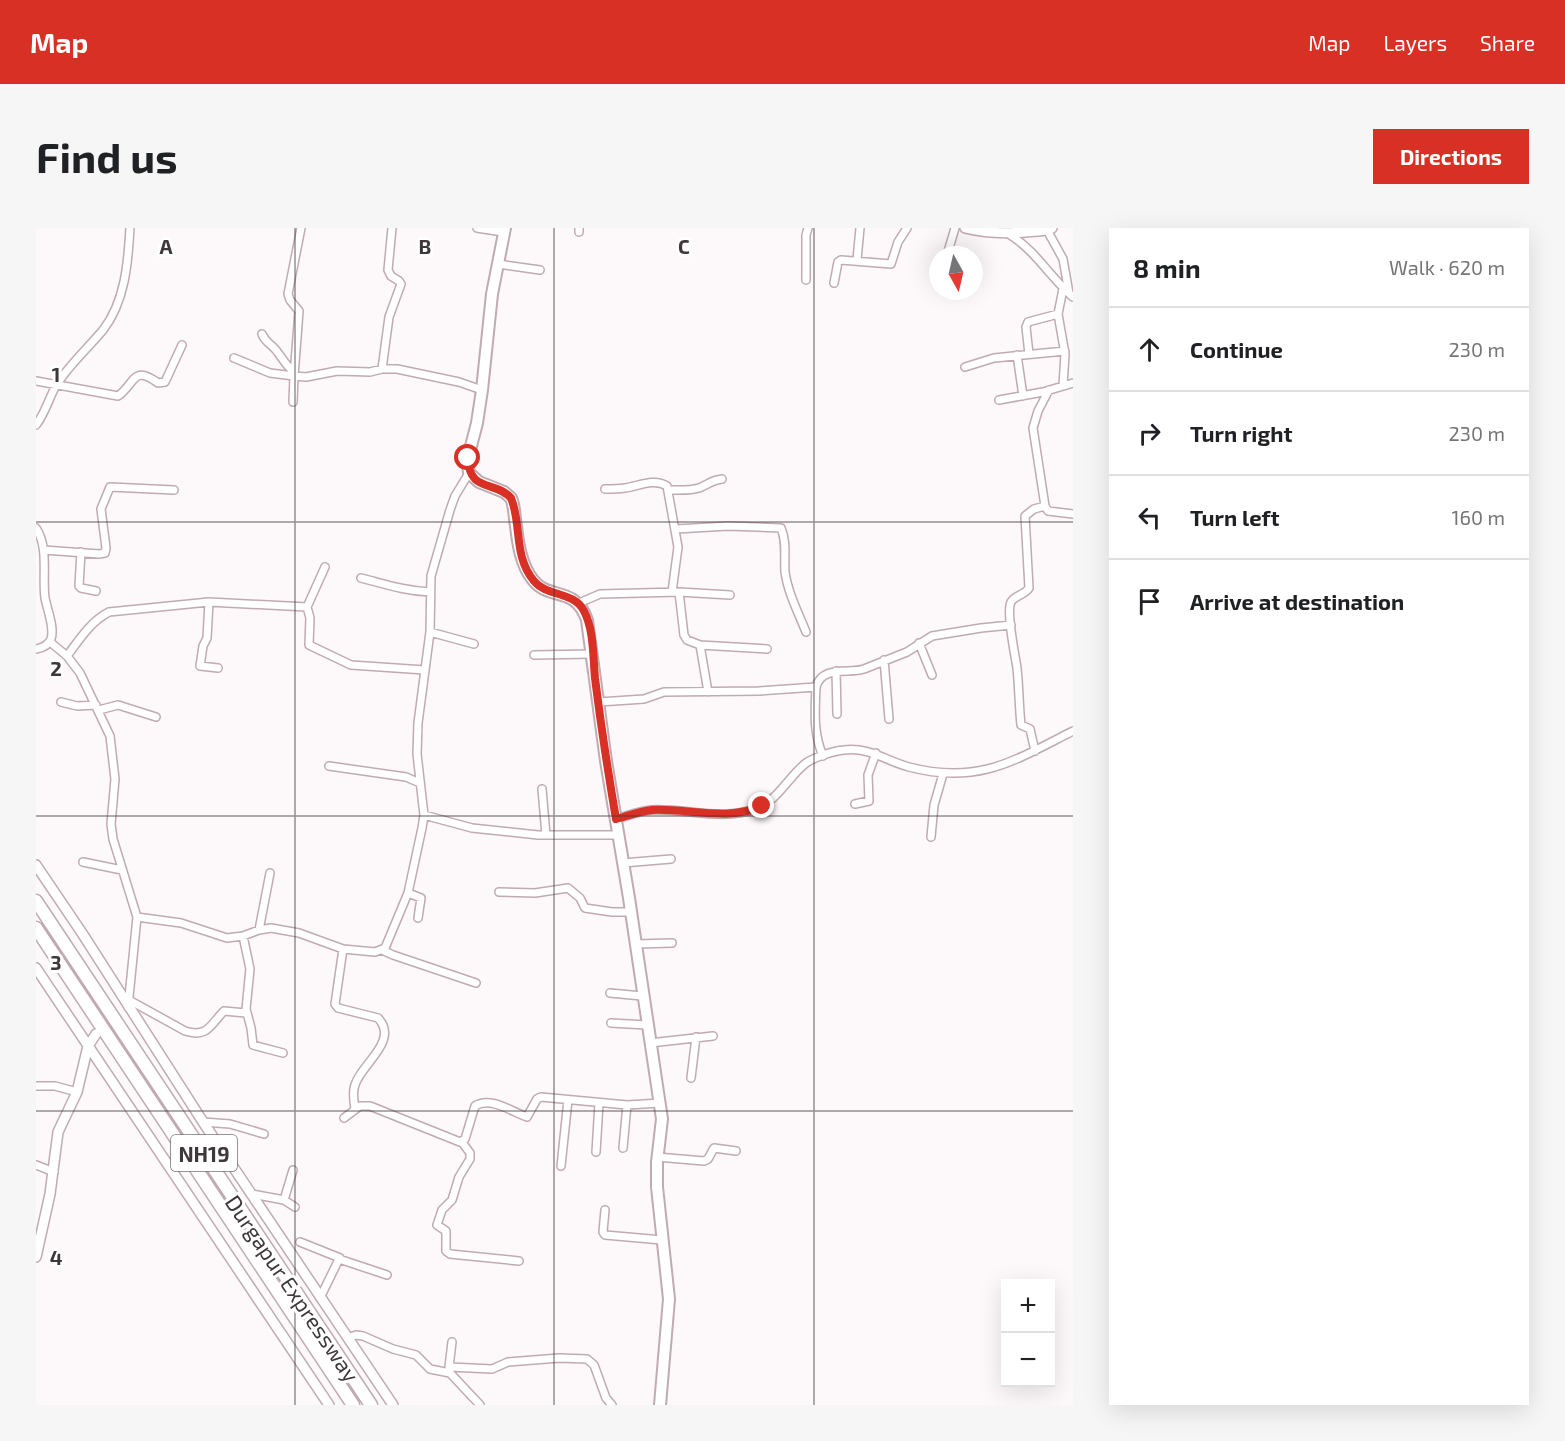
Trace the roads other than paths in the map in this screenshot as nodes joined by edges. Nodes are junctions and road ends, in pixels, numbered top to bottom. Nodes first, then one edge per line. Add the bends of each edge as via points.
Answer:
1 (130, 228) edge
2 (300, 228) edge
3 (392, 228) edge
4 (477, 228) edge
5 (808, 228) edge
6 (860, 228) edge
7 (907, 228) edge
8 (955, 228) edge
9 (964, 228) edge
10 (1049, 229) edge
11 (504, 230) edge
12 (1027, 230) edge
13 (1009, 234) junction
14 (950, 246) edge
15 (857, 260) junction
16 (498, 264) junction
17 (540, 270) dead end
18 (806, 280) dead end
19 (834, 283) dead end
20 (1068, 293) edge
21 (1058, 314) junction
22 (262, 334) dead end
23 (182, 345) dead end
24 (1065, 351) junction
25 (1029, 354) junction
26 (1017, 355) junction
27 (234, 358) dead end
28 (965, 367) dead end
29 (382, 369) junction
30 (294, 374) junction
31 (36, 381) edge
32 (1073, 383) edge
33 (56, 385) junction
34 (1063, 386) junction
35 (482, 390) junction
36 (1049, 390) junction
37 (1023, 396) junction
38 (999, 400) dead end
39 (293, 402) dead end
40 (36, 425) edge
41 (470, 473) junction
42 (722, 479) dead end
43 (605, 489) dead end
44 (174, 490) dead end
45 (669, 490) junction
46 (1045, 506) junction
47 (1073, 514) edge
48 (36, 528) edge
49 (676, 529) junction
50 (44, 550) junction
51 (81, 552) junction
52 (325, 567) dead end
53 (361, 578) dead end
54 (96, 591) dead end
55 (430, 592) junction
56 (676, 592) junction
57 (730, 595) dead end
58 (209, 603) junction
59 (579, 603) junction
60 (308, 607) junction
61 (1011, 625) junction
62 (430, 632) junction
63 (806, 632) dead end
64 (50, 642) junction
65 (919, 643) junction
66 (474, 644) dead end
67 (700, 645) junction
68 (36, 649) edge
69 (767, 649) dead end
70 (593, 654) junction
71 (534, 655) dead end
72 (67, 656) junction
73 (884, 660) junction
74 (218, 668) dead end
75 (425, 670) junction
76 (836, 671) junction
77 (932, 675) dead end
78 (816, 687) junction
79 (708, 692) junction
80 (61, 702) dead end
81 (598, 702) junction
82 (98, 707) junction
83 (837, 714) dead end
84 (156, 717) dead end
85 (889, 719) dead end
86 (1073, 732) edge
87 (1035, 751) junction
88 (876, 753) junction
89 (823, 756) junction
90 (329, 766) dead end
91 (942, 774) junction
92 (420, 783) junction
93 (542, 789) dead end
94 (855, 804) dead end
95 (424, 815) junction
96 (616, 819) junction
97 (619, 835) junction
98 (546, 836) junction
99 (931, 837) dead end
100 (671, 859) dead end
101 (83, 862) dead end
102 (623, 863) junction
103 (36, 865) edge
104 (122, 870) junction
105 (270, 873) dead end
106 (499, 892) dead end
107 (408, 893) junction
108 (36, 901) edge
109 (631, 912) junction
110 (137, 917) junction
111 (418, 918) dead end
112 (36, 928) edge
113 (259, 930) junction
114 (243, 936) junction
115 (672, 943) dead end
116 (636, 944) junction
117 (342, 949) junction
118 (382, 950) junction
119 (36, 968) edge
120 (476, 983) dead end
121 (610, 993) dead end
122 (642, 996) junction
123 (128, 1003) junction
124 (246, 1013) junction
125 (119, 1014) dead end
126 (611, 1023) dead end
127 (647, 1025) junction
128 (96, 1034) dead end
129 (713, 1036) dead end
130 (696, 1037) junction
131 (650, 1043) junction
132 (88, 1046) junction
133 (283, 1053) dead end
134 (691, 1078) dead end
135 (36, 1086) edge
136 (77, 1092) junction
137 (568, 1100) junction
138 (599, 1103) junction
139 (660, 1103) junction
140 (627, 1105) junction
141 (355, 1109) junction
142 (344, 1118) dead end
143 (203, 1122) junction
144 (264, 1134) dead end
145 (462, 1142) junction
146 (623, 1148) dead end
147 (736, 1151) dead end
148 (596, 1152) dead end
149 (657, 1157) junction
150 (36, 1165) edge
151 (561, 1166) dead end
152 (293, 1170) dead end
153 (54, 1172) junction
154 (252, 1194) junction
155 (284, 1200) junction
156 (295, 1207) dead end
157 (605, 1210) dead end
158 (662, 1240) junction
159 (300, 1242) dead end
160 (36, 1257) edge
161 (340, 1258) junction
162 (519, 1261) dead end
163 (387, 1275) dead end
164 (320, 1298) junction
165 (348, 1338) junction
166 (452, 1342) dead end
167 (449, 1370) junction
168 (329, 1405) edge
169 (354, 1405) edge
170 (371, 1405) edge
171 (393, 1405) edge
172 (480, 1405) edge
173 (612, 1405) edge
174 (660, 1405) edge

1 - 33 street via 124,278 114,313
2 - 30 street via 288,294 299,311
3 - 29 street via 388,273 401,283 389,317
4 - 11 street
5 - 18 street
6 - 15 street
7 - 15 street via 891,264
8 - 14 street
9 - 13 street
10 - 12 street
10 - 20 street via 1063,259
11 - 16 main road
12 - 13 street
13 - 20 street via 1026,245
15 - 19 street via 838,262
16 - 17 street
16 - 35 main road
20 - 21 street
21 - 24 street
21 - 25 street via 1028,322
22 - 30 street
23 - 33 street via 163,383 142,375 115,397
24 - 25 street
24 - 34 street
25 - 26 street
26 - 28 street
26 - 37 street
27 - 30 street via 270,373
29 - 30 street
29 - 35 street via 403,370
30 - 39 street
31 - 33 street
32 - 34 street
33 - 40 street
34 - 36 street
35 - 41 main road via 469,454
36 - 37 street
36 - 46 street via 1033,428
37 - 38 street
41 - 55 street via 450,510
41 - 59 main road via 511,498 521,554 533,580
42 - 45 street via 701,488
43 - 45 street via 658,482
44 - 51 street via 110,487 101,508 106,551
45 - 49 street
46 - 47 street via 1048,511
46 - 61 street via 1025,516 1029,588 1011,603
48 - 50 street
49 - 56 street
49 - 63 street via 782,528 792,601
50 - 51 street
50 - 64 street
51 - 54 street via 79,586
52 - 60 street
53 - 55 street via 406,591
55 - 62 street
56 - 57 street
56 - 59 street via 600,594
56 - 67 street via 684,637
58 - 60 street
58 - 72 street via 109,612 100,616
58 - 74 street via 200,666
59 - 70 main road via 587,620
60 - 75 street via 310,646 351,665
61 - 65 street via 943,633
61 - 87 street via 1022,725 1030,729
62 - 66 street
62 - 75 street
64 - 68 street
64 - 72 street
65 - 73 street
65 - 77 street
67 - 69 street
67 - 79 street
70 - 71 street
70 - 81 main road
72 - 82 street
73 - 76 street via 859,671
73 - 85 street
75 - 92 street via 418,723
76 - 78 street via 823,677
76 - 83 street
78 - 79 street
78 - 89 street via 815,733
79 - 81 street via 664,692 644,699
80 - 82 street
81 - 96 main road
82 - 84 street via 118,705
82 - 104 street via 114,758 111,824
86 - 87 street
87 - 91 street via 993,768
88 - 89 street via 842,750
88 - 91 street via 897,764
88 - 94 street via 868,775 869,801
89 - 96 street via 807,762 771,800 755,809 723,814 650,810
90 - 92 street via 406,777
91 - 99 street
92 - 95 street
93 - 98 street
95 - 98 street via 472,828
95 - 107 street
96 - 97 main road
97 - 98 street
97 - 102 main road
100 - 102 street
101 - 104 street
102 - 109 main road
103 - 123 street
104 - 110 street
105 - 113 street
106 - 109 street via 535,893 568,888 585,908
107 - 111 street via 422,898
107 - 118 street
108 - 170 highway, Durgapur Expressway / NH19
109 - 116 main road
110 - 114 street via 181,923 227,938
110 - 123 street
112 - 169 highway, Durgapur Expressway / NH19
113 - 114 street
113 - 117 street via 292,932
114 - 124 street via 250,969
115 - 116 street
116 - 122 main road
117 - 118 street
117 - 141 street via 334,1004 378,1018 383,1035 381,1047 354,1085
118 - 120 street
119 - 132 street
121 - 122 street
122 - 127 main road
123 - 124 street via 194,1033 211,1027 224,1011
123 - 125 street
123 - 143 street
124 - 133 street via 253,1045
126 - 127 street
127 - 131 main road
128 - 132 street
129 - 130 street
130 - 131 street
130 - 134 street
131 - 139 main road
132 - 136 street
132 - 168 street
135 - 136 street
136 - 153 street via 58,1132
137 - 138 street
137 - 145 street via 538,1098 527,1117 497,1105 477,1104
137 - 151 street
138 - 140 street
138 - 148 street
139 - 140 street
139 - 149 main road via 662,1123
140 - 146 street
141 - 142 street
141 - 145 street via 370,1106
143 - 144 street via 230,1124
143 - 154 street
145 - 162 street via 470,1159 437,1225 446,1231 446,1251
147 - 149 street via 714,1148 704,1161
149 - 158 main road
150 - 153 street
152 - 155 street
153 - 160 street
154 - 155 street
154 - 164 street
155 - 156 street
157 - 158 street via 605,1235
158 - 174 main road via 669,1315
159 - 161 street
161 - 163 street
161 - 164 street
164 - 165 street
165 - 167 street via 363,1336 416,1355 427,1367
165 - 171 street
166 - 167 street
167 - 172 street
167 - 173 street via 492,1369 507,1362 588,1359

